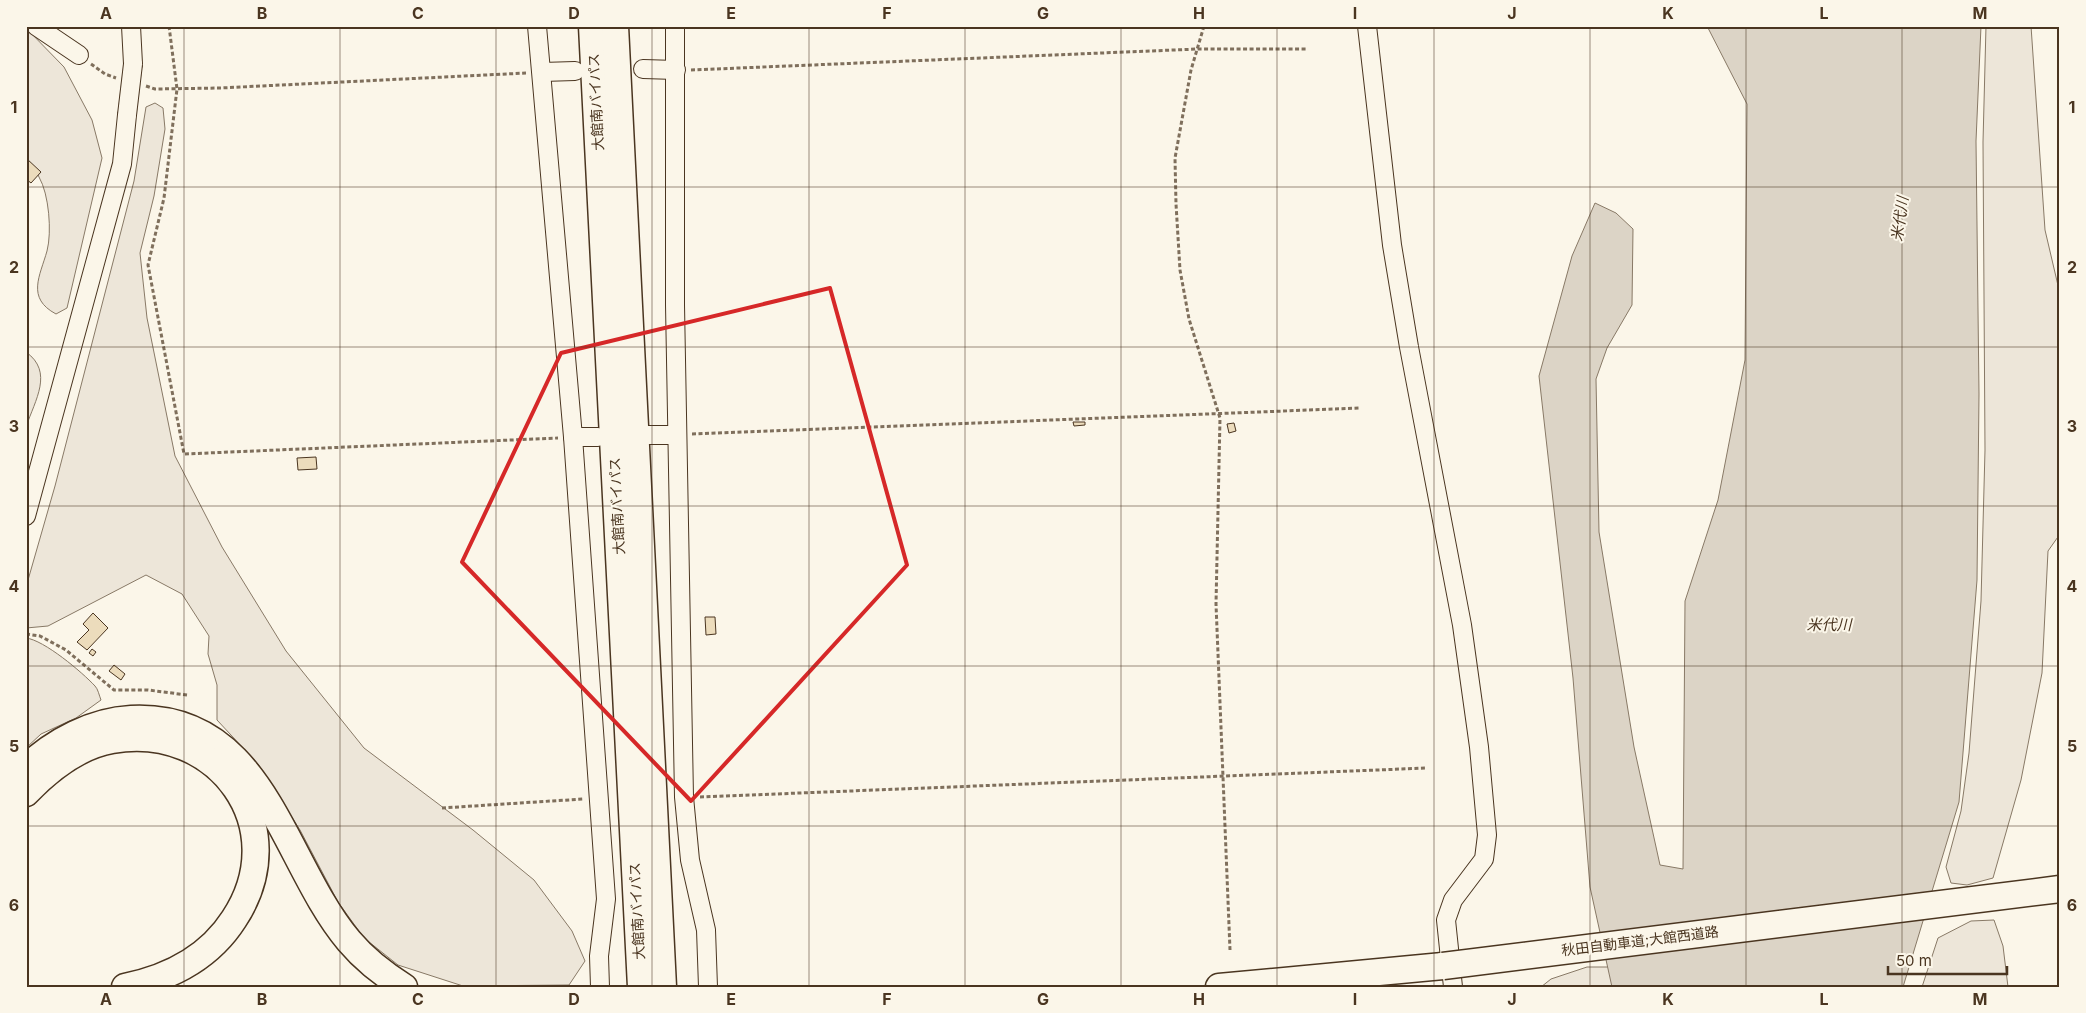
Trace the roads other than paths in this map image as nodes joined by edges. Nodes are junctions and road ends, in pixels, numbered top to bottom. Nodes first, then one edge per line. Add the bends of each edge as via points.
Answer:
1 (36, 26) edge
2 (131, 26) edge
3 (537, 26) edge
4 (592, 26) edge
5 (615, 26) edge
6 (674, 26) edge
7 (1367, 26) edge
8 (78, 55) dead end
9 (643, 69) dead end
10 (676, 70) junction
11 (575, 71) dead end
12 (542, 72) junction
13 (676, 434) junction
14 (648, 435) dead end
15 (598, 436) dead end
16 (573, 437) junction
17 (26, 516) edge
18 (26, 768) edge
19 (26, 793) edge
20 (2060, 890) edge
21 (659, 905) junction
22 (1448, 976) edge
23 (125, 987) edge
24 (404, 987) edge
25 (600, 987) edge
26 (640, 987) edge
27 (663, 987) edge
28 (668, 987) edge
29 (708, 987) edge
30 (1219, 987) edge

1 - 8 street
2 - 17 street, bridge via 133,64 122,164
3 - 12 street
4 - 26 highway, 大館南バイパス
5 - 21 highway, 大館南バイパス
6 - 10 street
7 - 22 street via 1392,245 1462,625 1486,825 1484,859 1453,900 1446,920
9 - 10 street
10 - 13 street
11 - 12 street
12 - 16 street
13 - 14 street
13 - 29 street via 684,797 690,860 706,930
15 - 16 street
16 - 25 street via 606,899 599,956
18 - 24 highway via 84,730 123,719 163,721 200,733 218,743 250,775 266,798 318,895 348,941 365,959
19 - 23 highway via 61,762 86,748 110,740 158,739 180,744 219,768 234,784 245,804 252,826 255,869 241,909 215,944 180,968
20 - 22 highway, 秋田自動車道;大館西道路, bridge
21 - 27 highway, 大館南バイパス
21 - 28 highway
22 - 30 highway, 秋田自動車道;大館西道路

